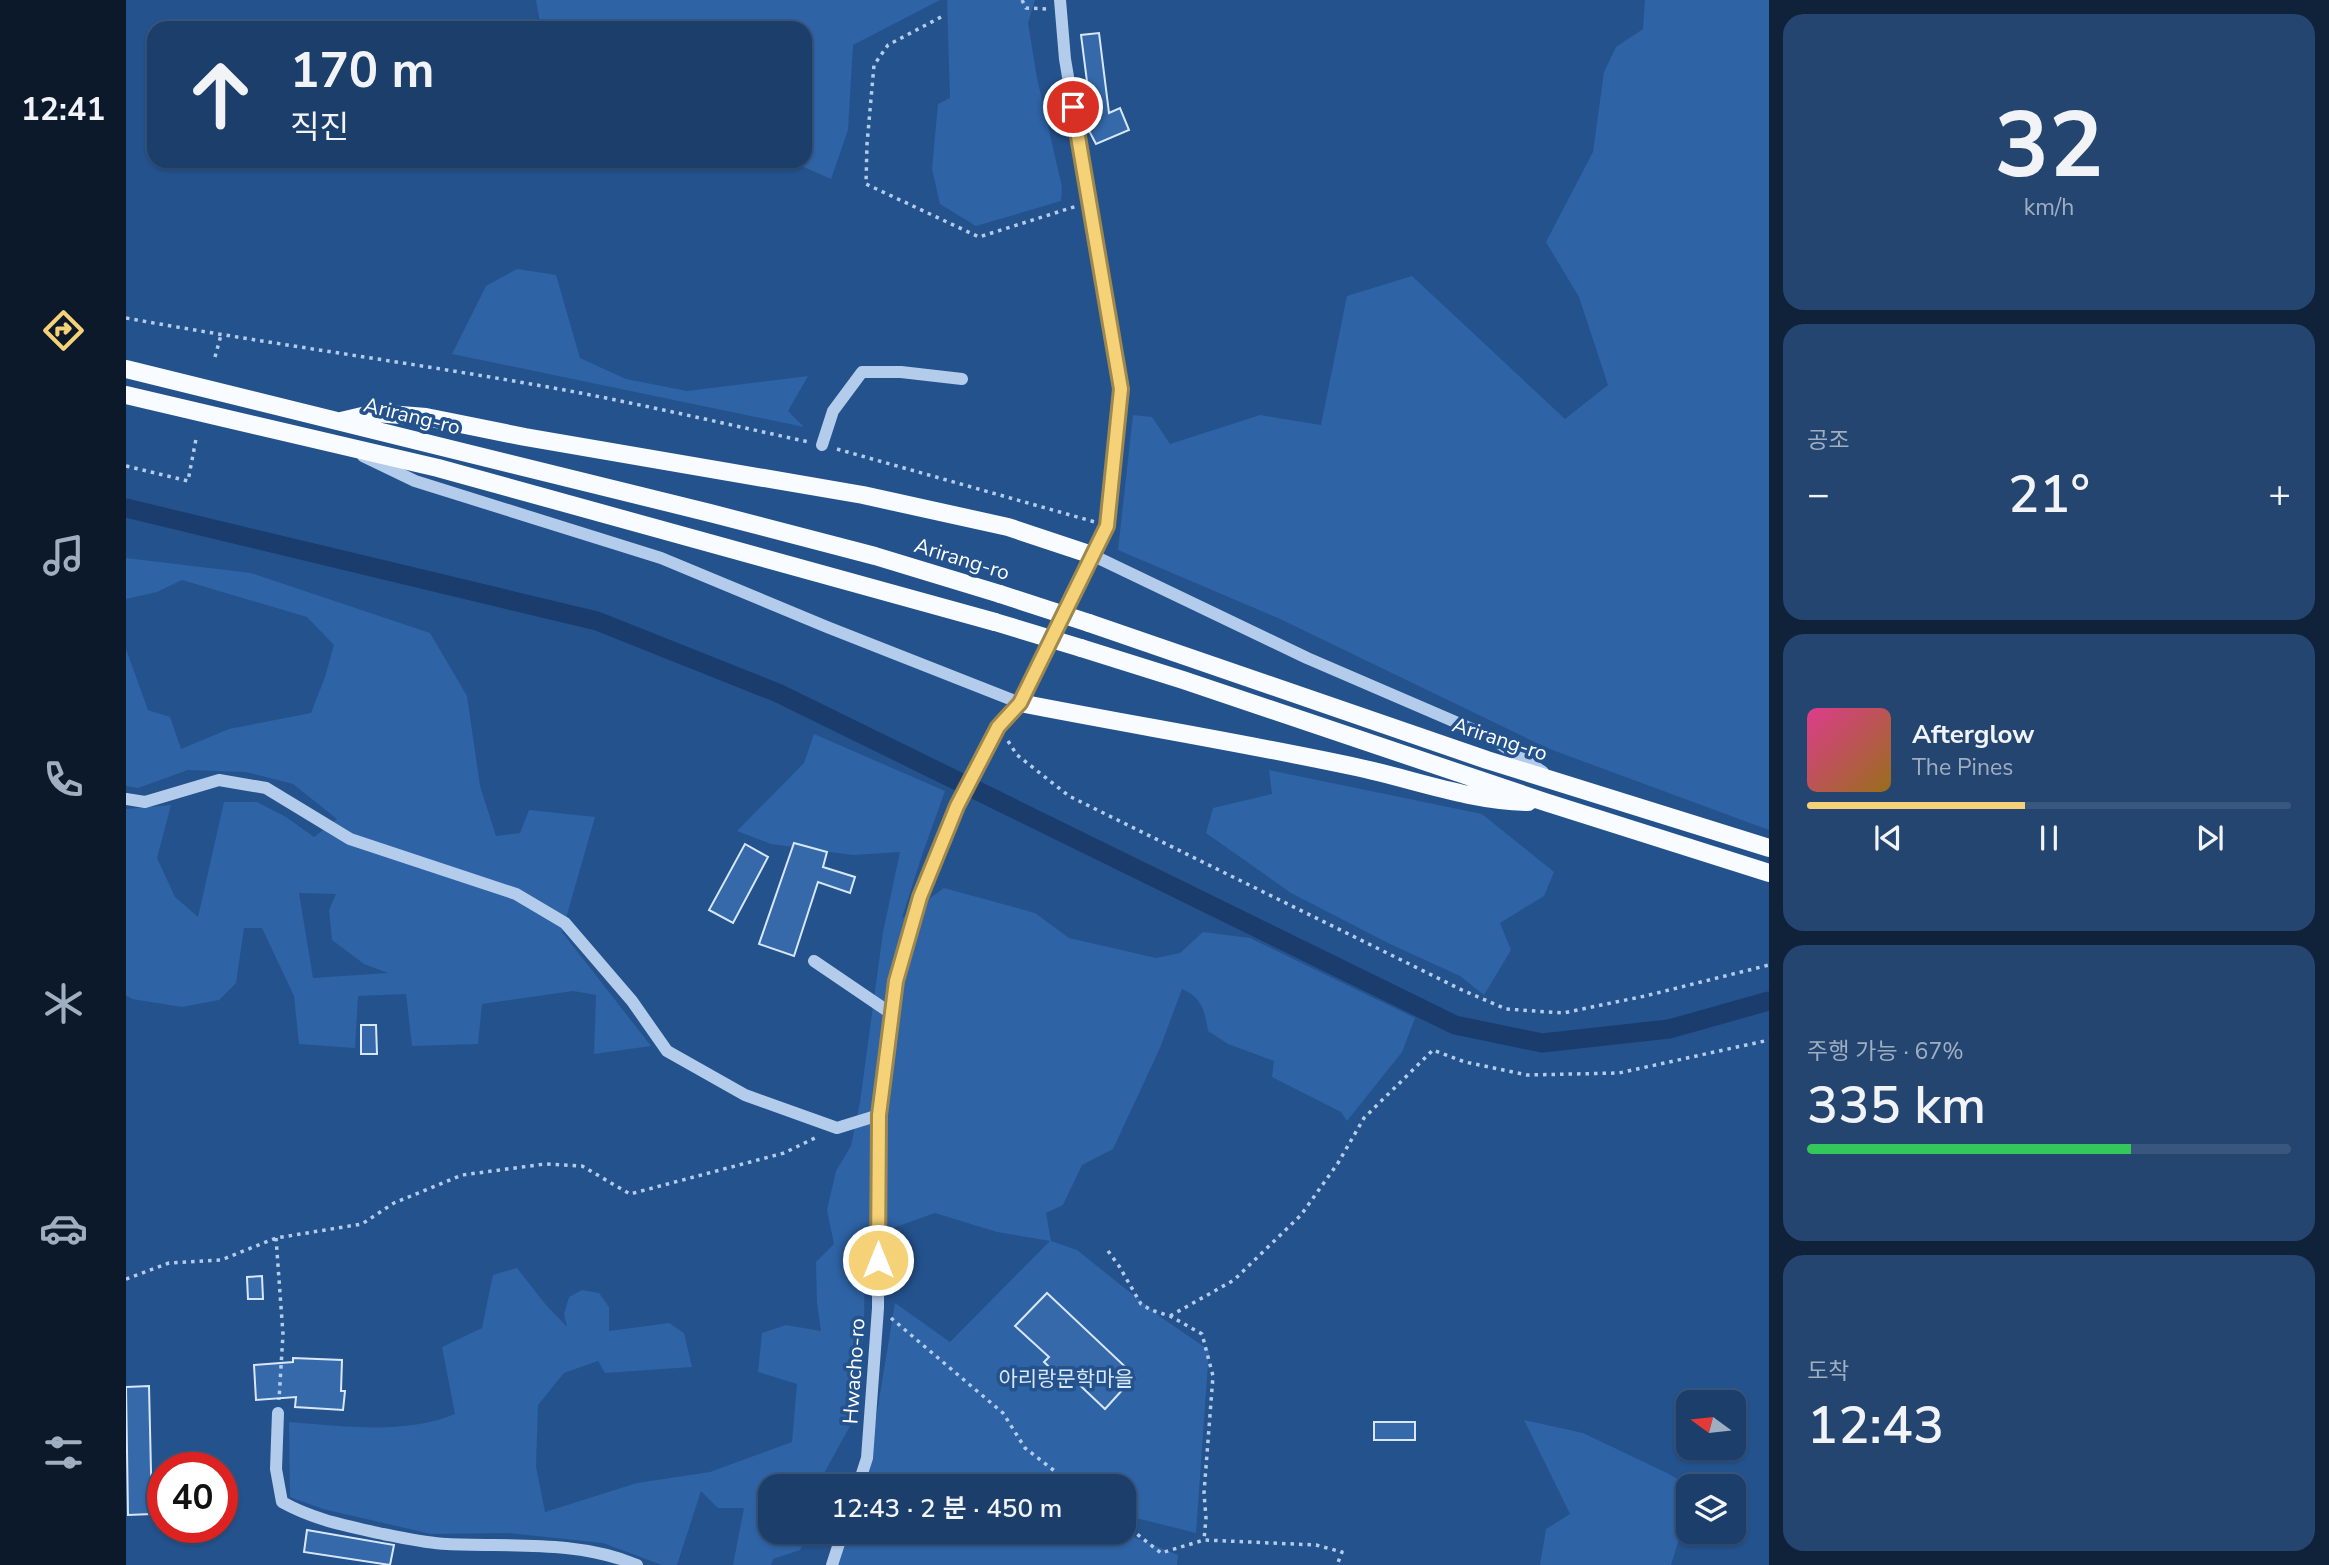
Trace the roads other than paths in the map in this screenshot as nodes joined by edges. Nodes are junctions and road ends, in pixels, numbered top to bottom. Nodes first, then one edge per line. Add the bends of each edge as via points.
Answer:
1 (1061, 5) edge
2 (126, 369) edge
3 (961, 379) dead end
4 (126, 395) edge
5 (338, 421) junction
6 (822, 445) road end
7 (341, 446) junction
8 (1092, 555) junction
9 (1020, 703) junction
10 (1558, 782) junction
11 (126, 799) edge
12 (1545, 802) junction
13 (1769, 848) edge
14 (1769, 873) edge
15 (814, 961) dead end
16 (892, 1014) junction
17 (879, 1115) junction
18 (278, 1413) road end
19 (862, 1474) edge
20 (839, 1544) edge
21 (637, 1565) edge
22 (832, 1565) edge

1 - 8 street via 1065,59 1121,389 1107,526
2 - 5 main road, Arirang-ro
3 - 6 street via 862,372 832,411
4 - 7 main road
5 - 8 main road via 375,413 426,418 863,495 1008,527
5 - 10 main road, Arirang-ro, bridge via 875,556
7 - 9 street via 415,481 661,558
7 - 12 main road, bridge via 438,468 995,622
8 - 9 street
8 - 10 street via 1307,658 1488,736
9 - 12 main road via 1356,767 1458,793
9 - 16 street, Hwacho-ro via 998,727 957,806 920,897 896,981
10 - 13 main road, Arirang-ro
11 - 17 street via 145,802 219,780 266,788 350,839 516,894 565,923 632,1001 667,1051 745,1095 837,1128
12 - 14 main road
15 - 16 street
16 - 17 street, Hwacho-ro
17 - 19 street, Hwacho-ro via 878,1308 867,1458
18 - 21 street via 276,1469 282,1502 304,1515 411,1540 534,1545 613,1555
20 - 22 street

